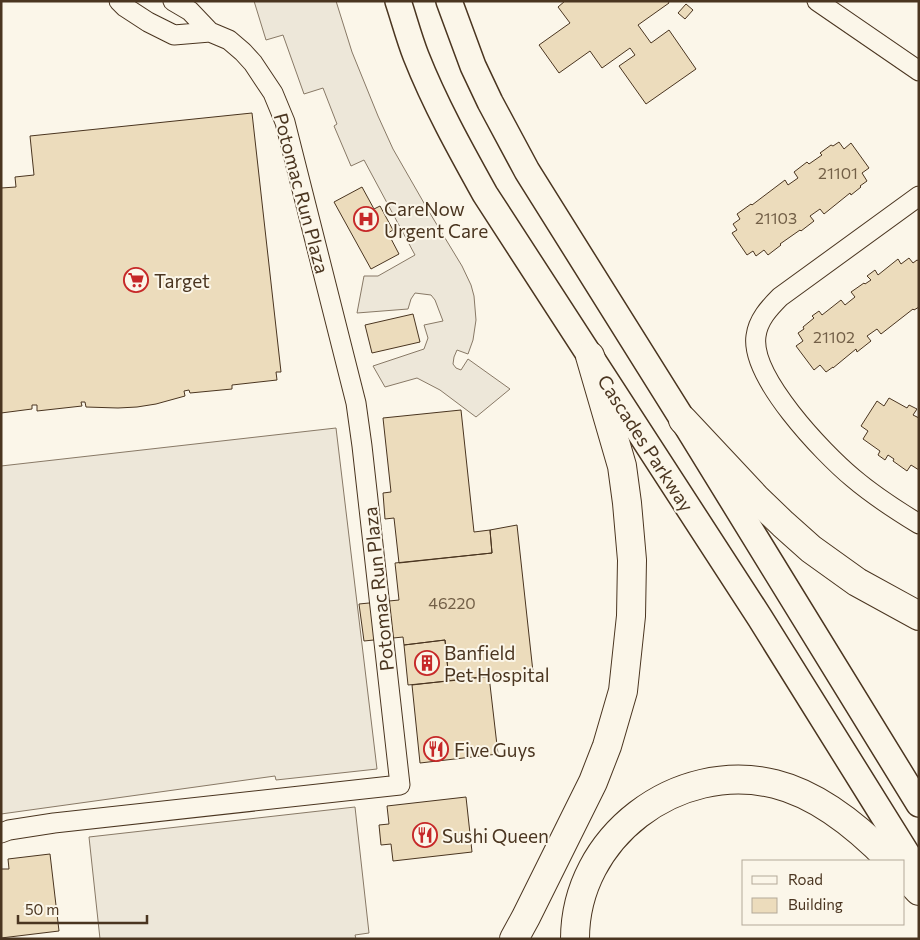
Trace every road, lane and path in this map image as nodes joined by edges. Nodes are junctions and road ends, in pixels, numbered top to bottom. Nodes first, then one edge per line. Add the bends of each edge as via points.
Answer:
1 (119, 1) edge
2 (173, 1) edge
3 (398, 1) edge
4 (449, 1) edge
5 (817, 1) edge
6 (210, 32) junction
7 (919, 71) edge
8 (919, 196) edge
9 (590, 356) junction
10 (683, 420) junction
11 (919, 524) edge
12 (919, 616) edge
13 (919, 804) edge
14 (1, 833) edge
15 (890, 860) edge
16 (919, 873) edge
17 (905, 876) edge
18 (919, 891) edge
19 (514, 939) edge
20 (576, 939) edge

1 - 6 street via 148,22 174,35
2 - 6 street, Potomac Run Plaza via 190,11
3 - 9 main road, Cascades Parkway via 415,55 484,194
4 - 10 main road via 473,66 527,170
5 - 7 street
6 - 14 street, Potomac Run Plaza via 229,40 254,64 286,122 359,425 400,786 54,823
8 - 11 street via 780,297 762,319 756,336 757,355 763,372 800,424 853,478
9 - 16 main road, Cascades Parkway via 760,618
9 - 19 highway via 622,466 628,503 631,616 623,691 594,782
10 - 12 highway via 756,498 811,549 858,582
10 - 13 main road
15 - 20 highway via 832,810 793,790 756,781 700,784 648,806 607,845 582,896
17 - 18 highway

